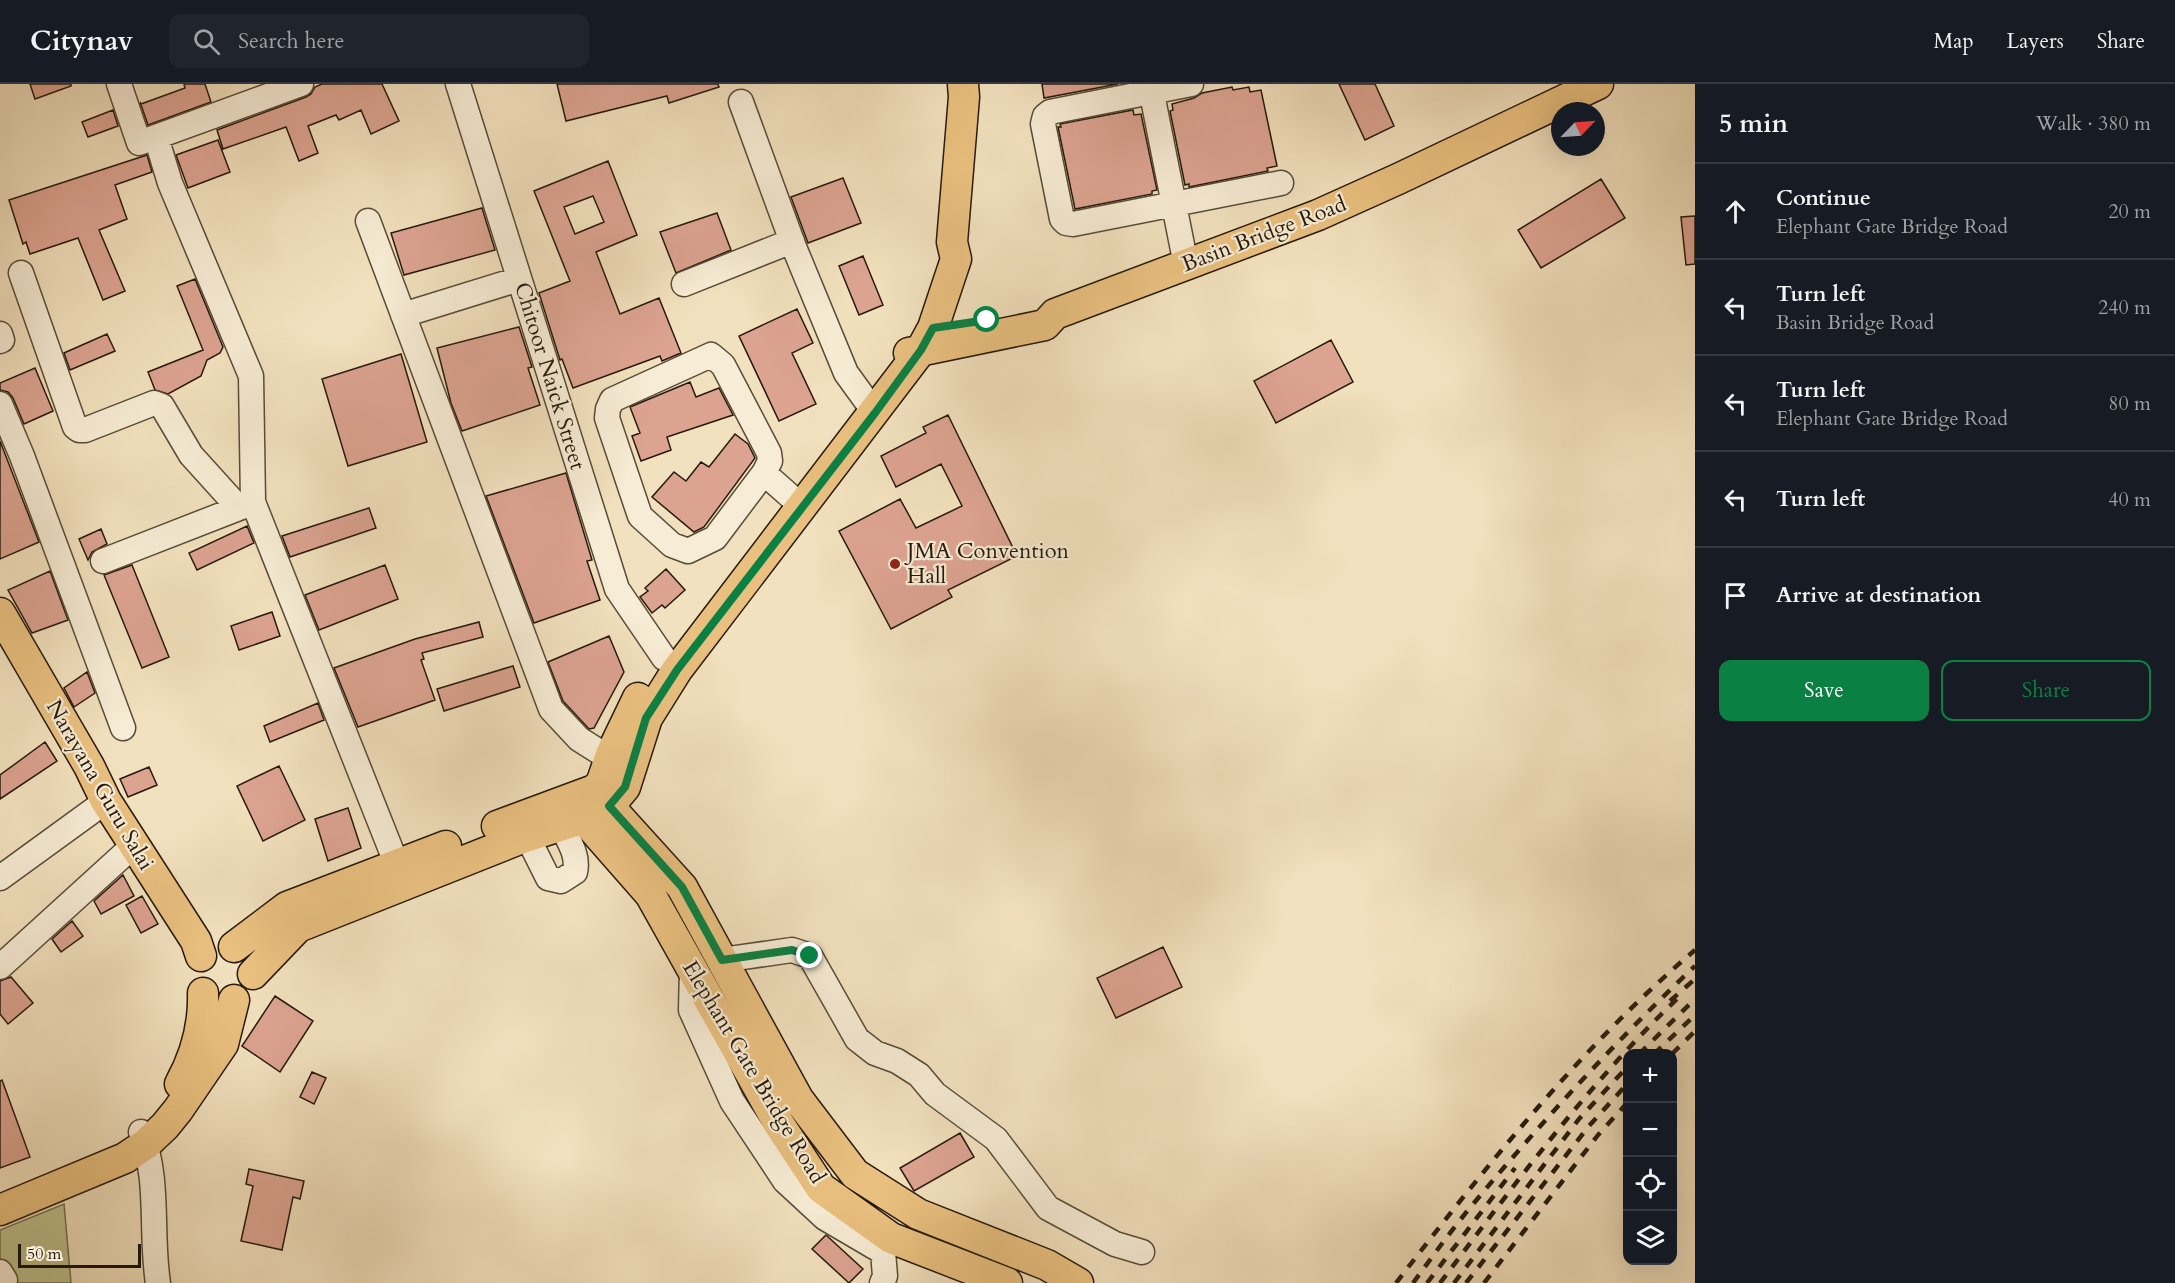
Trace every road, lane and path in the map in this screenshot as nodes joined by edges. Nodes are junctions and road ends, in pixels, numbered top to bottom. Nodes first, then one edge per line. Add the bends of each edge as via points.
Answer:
1 (119, 84) edge
2 (301, 84) edge
3 (458, 84) edge
4 (963, 84) edge
5 (1191, 84) edge
6 (1595, 85) edge
7 (1151, 88) edge
8 (741, 102) dead end
9 (148, 140) junction
10 (1281, 183) dead end
11 (1174, 204) junction
12 (368, 221) dead end
13 (792, 242) junction
14 (1186, 265) junction
15 (21, 273) dead end
16 (519, 279) junction
17 (684, 284) dead end
18 (403, 315) junction
19 (0, 334) edge
20 (0, 341) edge
21 (914, 342) junction
22 (0, 404) edge
23 (870, 406) junction
24 (764, 473) junction
25 (790, 496) junction
26 (246, 505) junction
27 (104, 561) dead end
28 (0, 613) edge
29 (664, 658) junction
30 (123, 728) dead end
31 (609, 759) junction
32 (106, 801) junction
33 (581, 810) junction
34 (526, 837) junction
35 (134, 846) junction
36 (397, 865) junction
37 (0, 878) edge
38 (234, 947) junction
39 (201, 956) junction
40 (722, 960) junction
41 (0, 967) edge
42 (692, 969) junction
43 (253, 974) junction
44 (203, 993) junction
45 (234, 1000) junction
46 (143, 1138) junction
47 (0, 1191) edge
48 (0, 1210) edge
49 (1142, 1252) dead end
50 (158, 1283) edge
51 (882, 1283) edge
52 (1007, 1283) edge
53 (1078, 1283) edge

1 - 9 street
2 - 9 street
3 - 16 street, Chitoor Naick Street
4 - 21 main road via 952,242 956,259
5 - 7 street
6 - 14 main road, Basin Bridge Road via 1328,210
7 - 11 street
7 - 11 street via 1050,112 1043,124 1066,224
8 - 13 street
9 - 26 street via 251,376
10 - 11 street
11 - 14 street
12 - 18 street
13 - 17 street
13 - 23 street via 846,373
14 - 21 main road, Basin Bridge Road via 1054,314 1045,325
15 - 26 street via 75,427 85,430 154,403 162,406 191,455
16 - 18 street
16 - 29 street, Chitoor Naick Street via 617,589
18 - 31 street via 551,709 579,739
19 - 20 street
21 - 23 main road
22 - 30 street
23 - 25 main road
23 - 33 main road via 646,718 625,787
24 - 24 street via 715,538 687,551 672,544 640,516 607,418 612,400 711,355 723,365 769,453
24 - 25 street
25 - 29 main road
26 - 27 street
26 - 36 street
28 - 32 main road, Narayana Guru Salai
29 - 31 main road via 632,706
31 - 33 main road via 601,784
32 - 35 main road, Narayana Guru Salai
32 - 37 street
33 - 34 main road
33 - 34 street via 573,849 575,872 561,881 548,878
33 - 36 main road
33 - 40 main road, Elephant Gate Bridge Road via 682,887
33 - 42 main road, Elephant Gate Bridge Road via 650,894
34 - 43 main road via 298,927
35 - 39 main road, Narayana Guru Salai via 196,942
35 - 41 street
36 - 38 main road via 287,907
38 - 39 main road via 216,946
38 - 43 main road via 246,954
39 - 44 main road via 196,975
40 - 49 street via 792,950 810,956 857,1039 875,1053 919,1075 935,1094 996,1139 1048,1208 1115,1244
40 - 53 main road, Elephant Gate Bridge Road via 798,1099 855,1174 918,1214 1047,1265
42 - 51 street via 691,1010 732,1101 785,1181 825,1218 883,1252
42 - 52 main road, Elephant Gate Bridge Road via 779,1124 821,1188 891,1238
43 - 45 main road via 248,990
44 - 45 main road via 218,1001
44 - 46 main road via 203,1012 191,1064 168,1106
45 - 46 main road via 223,1044 165,1126
46 - 47 main road
46 - 48 main road via 125,1158
46 - 50 street via 154,1184 154,1260

